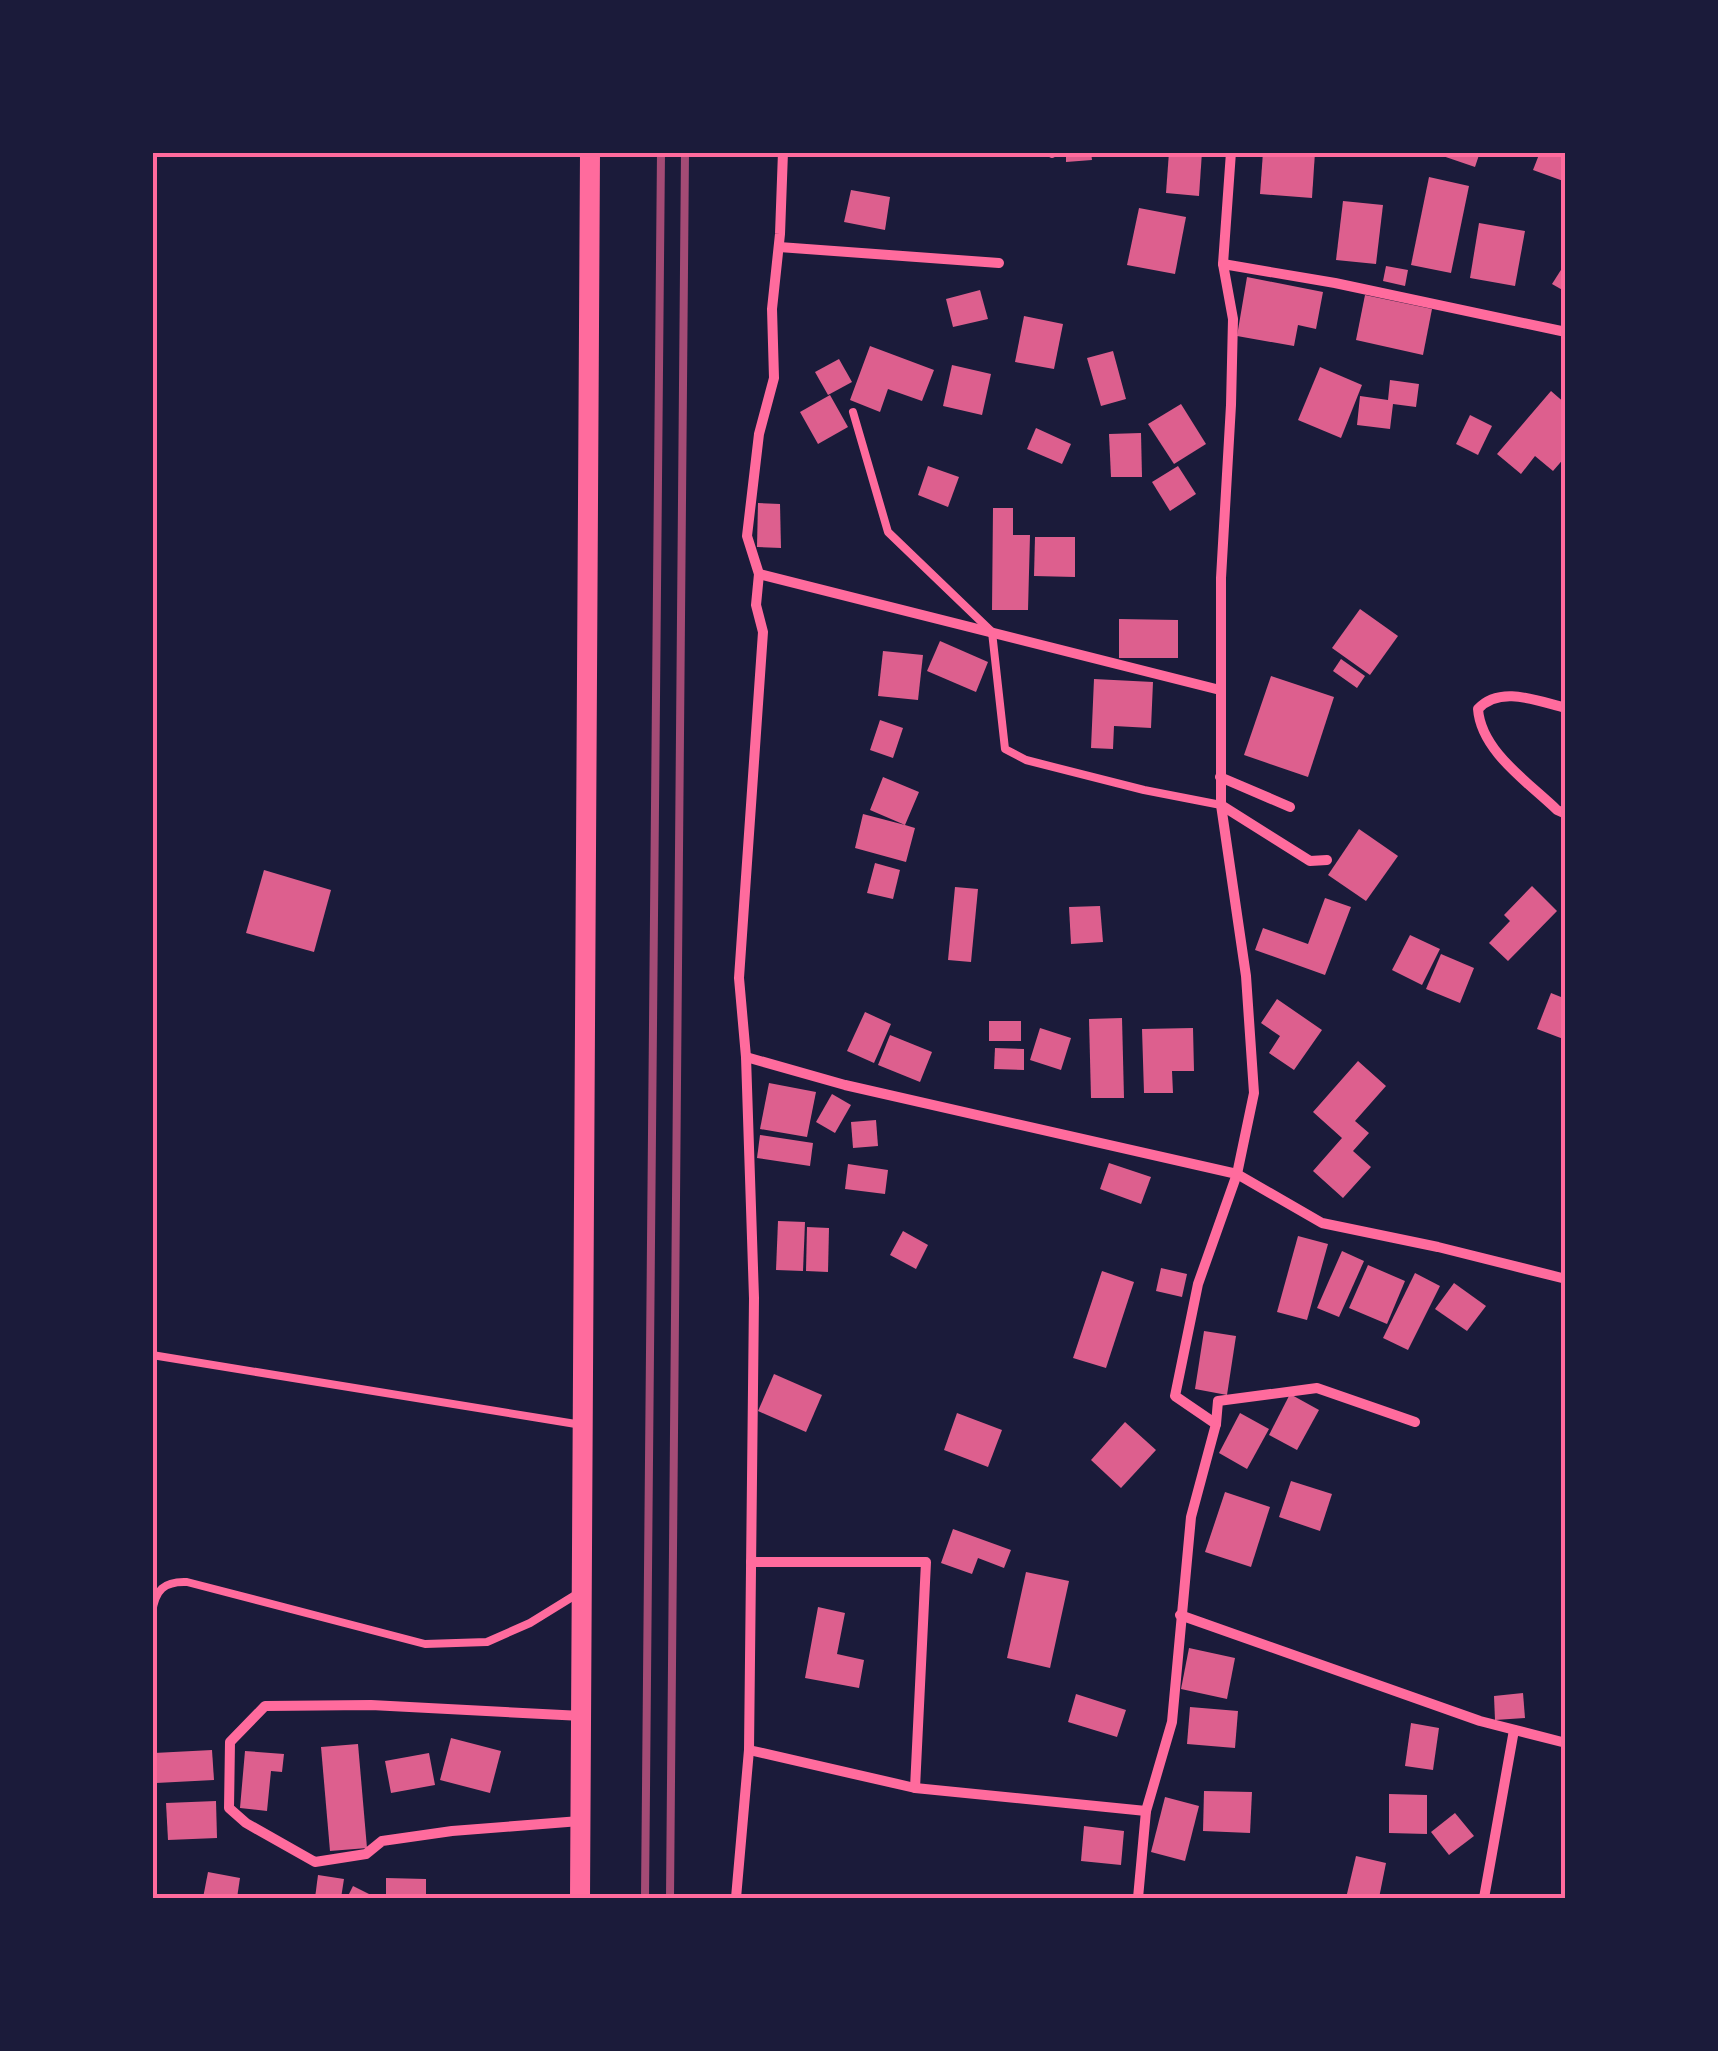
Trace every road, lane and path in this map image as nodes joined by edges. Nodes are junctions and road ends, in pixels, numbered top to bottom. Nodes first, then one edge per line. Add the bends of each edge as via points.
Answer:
1 (590, 152) edge
2 (782, 152) edge
3 (1231, 152) edge
4 (779, 248) junction
5 (999, 263) dead end
6 (1222, 264) junction
7 (1566, 332) edge
8 (853, 412) dead end
9 (759, 574) junction
10 (992, 632) junction
11 (1220, 690) junction
12 (1566, 708) edge
13 (1220, 777) junction
14 (1221, 805) junction
15 (1290, 808) dead end
16 (1566, 814) edge
17 (1327, 860) dead end
18 (746, 1057) junction
19 (1237, 1174) junction
20 (1566, 1279) edge
21 (152, 1355) edge
22 (1415, 1422) dead end
23 (1216, 1424) junction
24 (583, 1425) junction
25 (752, 1562) junction
26 (582, 1591) junction
27 (152, 1613) edge
28 (1180, 1614) junction
29 (582, 1716) junction
30 (1514, 1730) junction
31 (1566, 1743) edge
32 (750, 1750) junction
33 (915, 1788) junction
34 (1146, 1811) junction
35 (581, 1821) junction
36 (580, 1898) edge
37 (736, 1898) edge
38 (1138, 1898) edge
39 (1484, 1898) edge

1 - 24 main road
2 - 4 street
3 - 6 street
4 - 5 street
4 - 9 street via 774,378 759,434 747,536
6 - 7 street
6 - 11 street via 1232,320 1232,405
8 - 10 lane via 888,532
9 - 10 street
9 - 18 street via 756,605 763,632 740,978
10 - 11 street
10 - 14 lane via 1005,749 1026,760
11 - 13 street
12 - 16 street via 1507,695 1488,698 1478,709 1492,747
13 - 14 street
13 - 15 street
14 - 17 street via 1310,861
14 - 19 street via 1246,976 1254,1093
18 - 19 street
18 - 25 street via 754,1298
19 - 20 street via 1322,1223
19 - 23 street via 1198,1284 1175,1396
21 - 24 lane
22 - 23 street via 1317,1388 1218,1400
23 - 28 street via 1192,1517
24 - 26 main road
25 - 32 street
25 - 33 street via 926,1562
26 - 27 lane via 487,1642 426,1644 187,1582 170,1581 159,1590
26 - 29 main road
28 - 30 street
28 - 34 street via 1172,1722
29 - 35 main road
29 - 35 street via 265,1706 230,1742 229,1808 315,1862 366,1854 382,1841
30 - 31 street
30 - 39 street
32 - 33 street
32 - 37 street
33 - 34 street
34 - 38 street
35 - 36 main road

